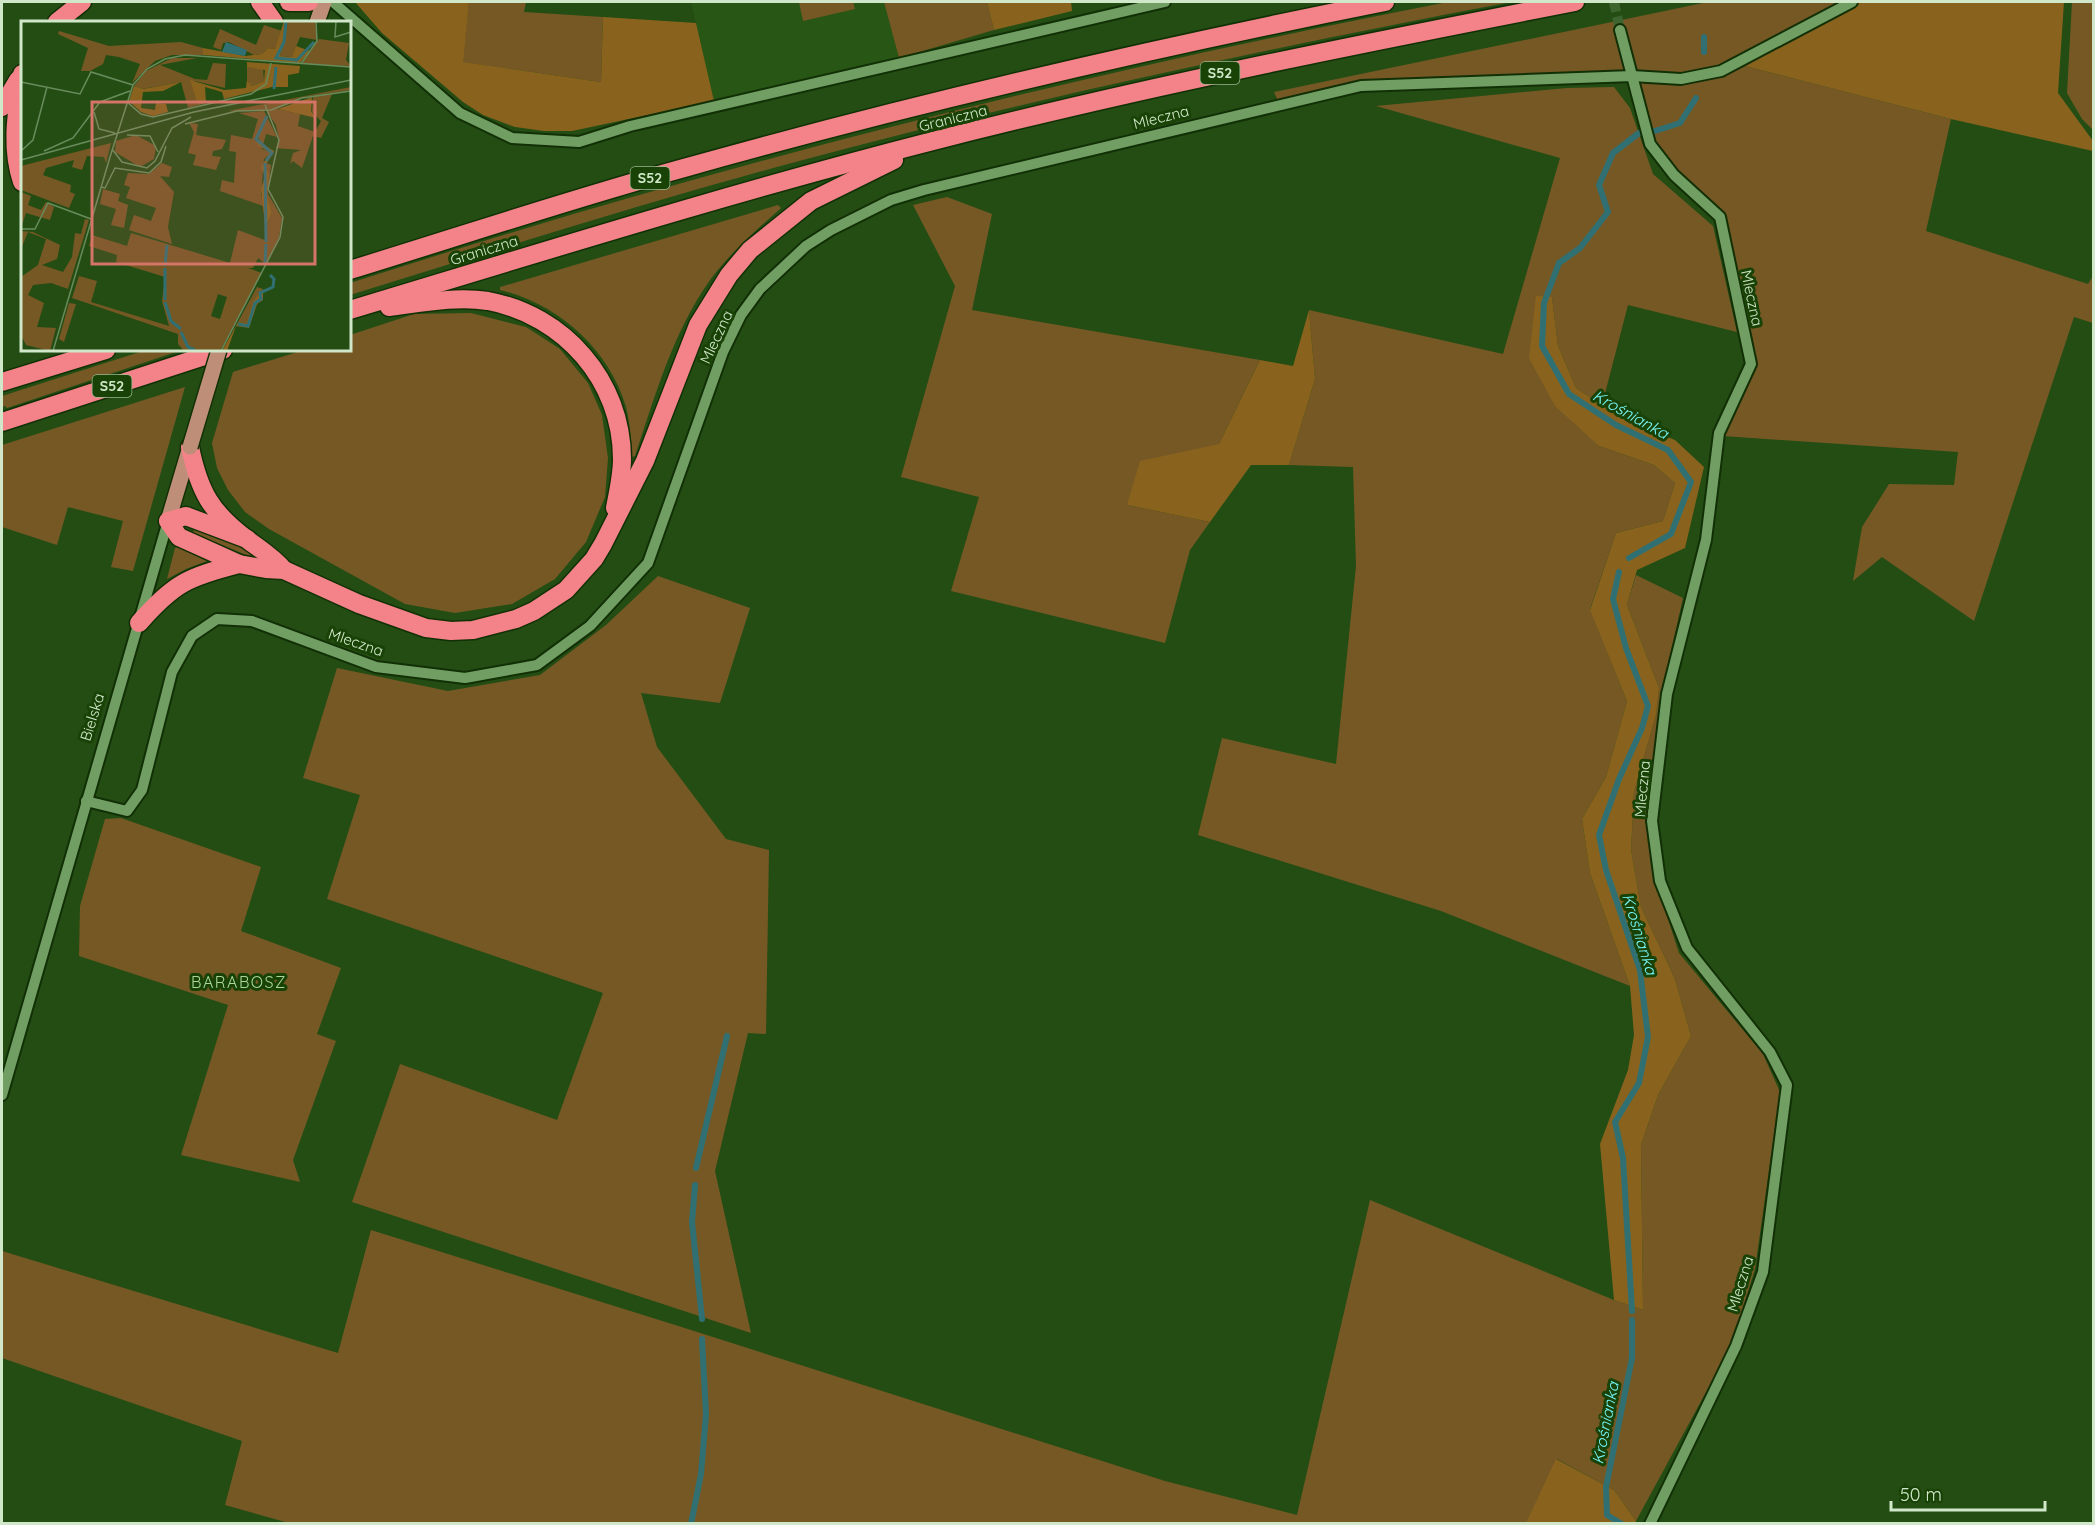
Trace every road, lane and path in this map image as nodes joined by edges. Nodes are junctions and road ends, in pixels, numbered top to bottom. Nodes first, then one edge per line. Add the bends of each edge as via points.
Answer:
1 (82, 2) edge
2 (260, 2) edge
3 (289, 2) edge
4 (309, 2) edge
5 (324, 2) edge
6 (333, 2) edge
7 (1165, 2) edge
8 (1384, 2) edge
9 (1575, 2) edge
10 (1852, 2) edge
11 (58, 21) edge
12 (273, 21) edge
13 (317, 21) edge
14 (1620, 30) tunnel mouth
15 (21, 75) edge
16 (1632, 76) junction
17 (21, 79) edge
18 (2, 107) edge
19 (928, 142) junction
20 (21, 178) edge
21 (351, 270) edge
22 (351, 311) edge
23 (351, 311) edge
24 (103, 351) edge
25 (218, 351) edge
26 (221, 351) edge
27 (2, 382) edge
28 (2, 422) edge
29 (190, 447) junction
30 (168, 521) junction
31 (247, 539) junction
32 (603, 544) junction
33 (239, 564) junction
34 (284, 570) junction
35 (139, 623) junction
36 (86, 801) junction
37 (2, 1095) edge
38 (1650, 1524) edge

1 - 11 highway
2 - 12 highway
3 - 4 highway
5 - 13 main road
6 - 7 street via 460,113 512,138 579,142 630,126
8 - 21 highway, Graniczna / S52 via 1141,52 874,117 682,168
9 - 19 highway, Graniczna / S52 via 1336,48
10 - 16 street via 1721,71 1681,79
14 - 16 street, Mleczna
15 - 18 highway
16 - 36 street, Mleczna via 1361,86 933,188 863,212 806,246 760,289 741,315 719,362 648,563 590,626 537,664 465,678 376,667 252,621 218,619 192,636 172,672 142,790 127,811
16 - 38 street, Mleczna via 1650,144 1674,175 1720,217 1751,364 1719,433 1706,540 1667,694 1652,820 1660,881 1687,948 1770,1052 1787,1085 1763,1272 1736,1346
17 - 20 highway via 14,150
19 - 22 highway, Graniczna / S52 via 630,224
19 - 32 highway via 811,201 750,250 729,274 698,325 645,461
23 - 32 highway via 434,301 488,301 531,315 568,339 595,370 606,390 620,435 619,488 614,517
24 - 27 highway, S52
25 - 28 highway, S52
26 - 29 main road, Bielska, bridge
29 - 30 main road, Bielska
29 - 31 highway via 196,475 210,503
30 - 31 highway via 186,516
30 - 33 highway via 179,537
30 - 35 street, Bielska
31 - 34 highway
32 - 34 highway via 581,574 553,600 516,619 473,630 426,628 359,604
33 - 34 highway
33 - 35 highway via 178,585
35 - 36 street, Bielska
36 - 37 street, Bielska

